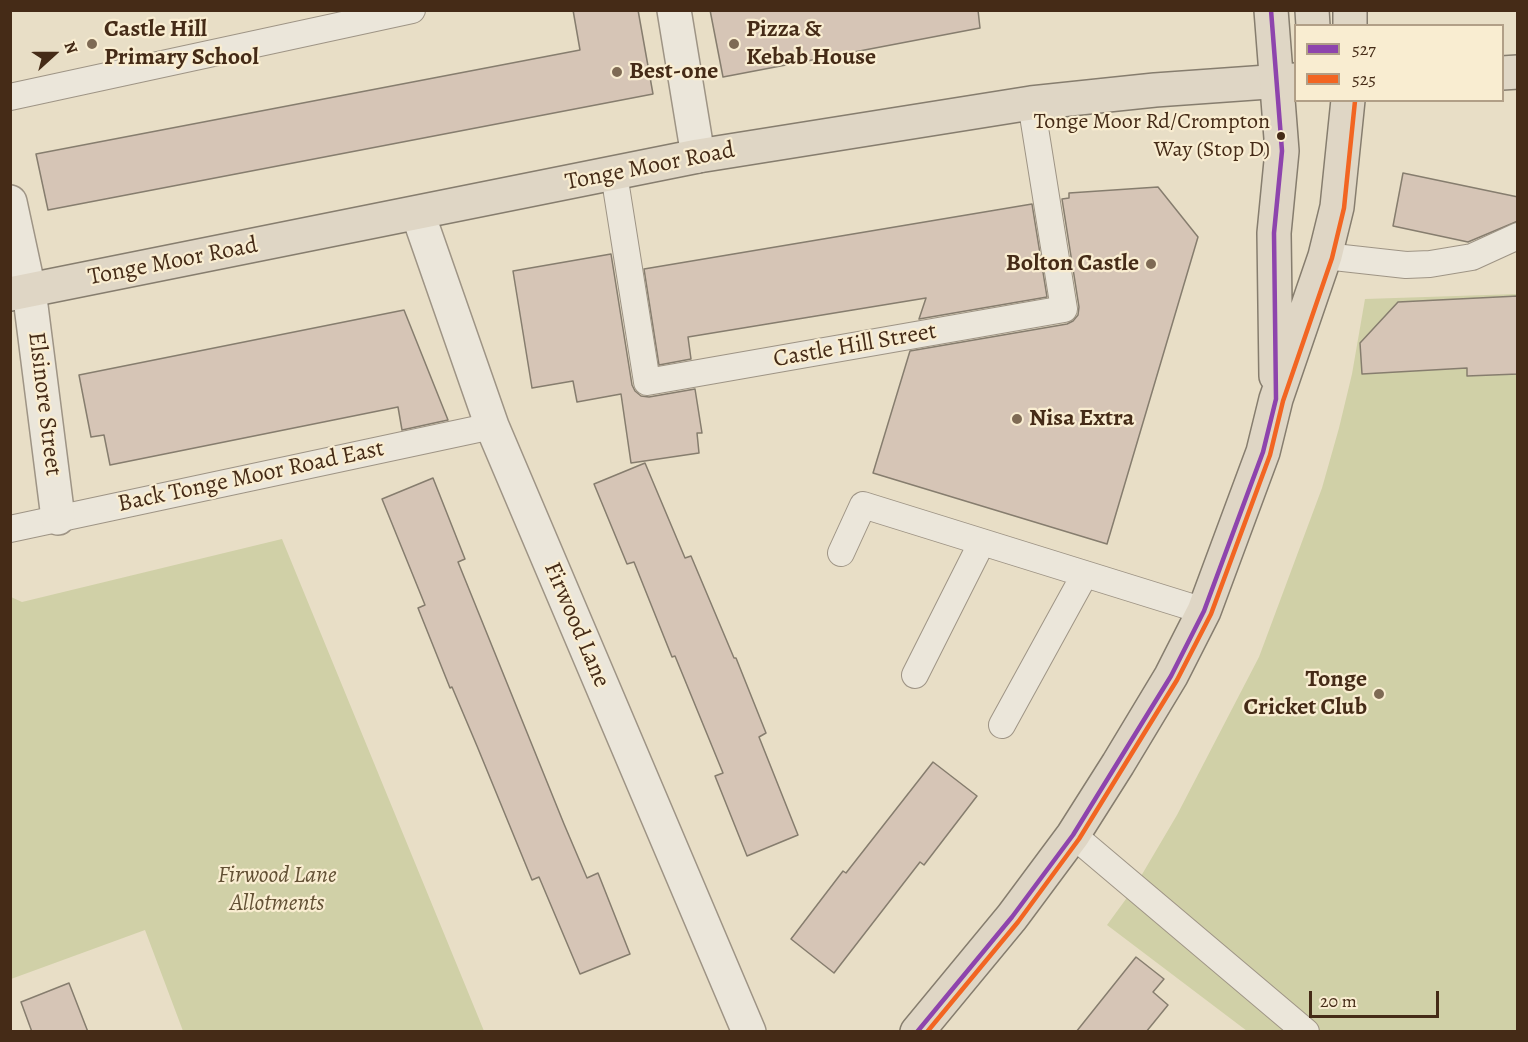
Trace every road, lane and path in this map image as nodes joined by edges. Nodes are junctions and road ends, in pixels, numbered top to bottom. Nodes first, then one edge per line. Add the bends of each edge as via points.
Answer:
1 (412, 10) edge
2 (674, 10) edge
3 (1271, 10) edge
4 (1289, 77) edge
5 (10, 97) edge
6 (1348, 102) edge
7 (1031, 103) junction
8 (698, 156) junction
9 (614, 174) junction
10 (10, 202) edge
11 (418, 214) junction
12 (1518, 236) edge
13 (1325, 256) junction
14 (20, 292) edge
15 (1276, 399) junction
16 (492, 426) junction
17 (58, 518) junction
18 (10, 529) edge
19 (982, 542) junction
20 (841, 553) dead end
21 (1085, 574) junction
22 (1204, 612) junction
23 (915, 675) dead end
24 (1002, 724) dead end
25 (1073, 835) junction
26 (749, 1032) edge
27 (917, 1032) edge
28 (1306, 1032) edge

1 - 5 lane
2 - 8 street
3 - 4 main road
4 - 7 main road, Tonge Moor Road
4 - 15 main road via 1274,233
6 - 13 main road via 1337,207
7 - 8 main road, Tonge Moor Road
7 - 9 lane, Castle Hill Street via 1064,309 647,382
8 - 9 main road, Tonge Moor Road
9 - 11 main road, Tonge Moor Road
10 - 14 street, Elsinore Street
11 - 14 main road, Tonge Moor Road
11 - 16 street, Firwood Lane
12 - 13 lane via 1472,257 1430,264
13 - 15 main road
14 - 17 street, Elsinore Street
15 - 22 main road via 1263,452
16 - 17 lane, Back Tonge Moor Road East
16 - 26 street, Firwood Lane
17 - 18 lane, Back Tonge Moor Road East
19 - 20 lane via 863,505
19 - 21 lane
19 - 23 lane
21 - 22 lane
21 - 24 lane
22 - 25 main road via 1171,676
25 - 27 main road via 1012,917
25 - 28 lane

